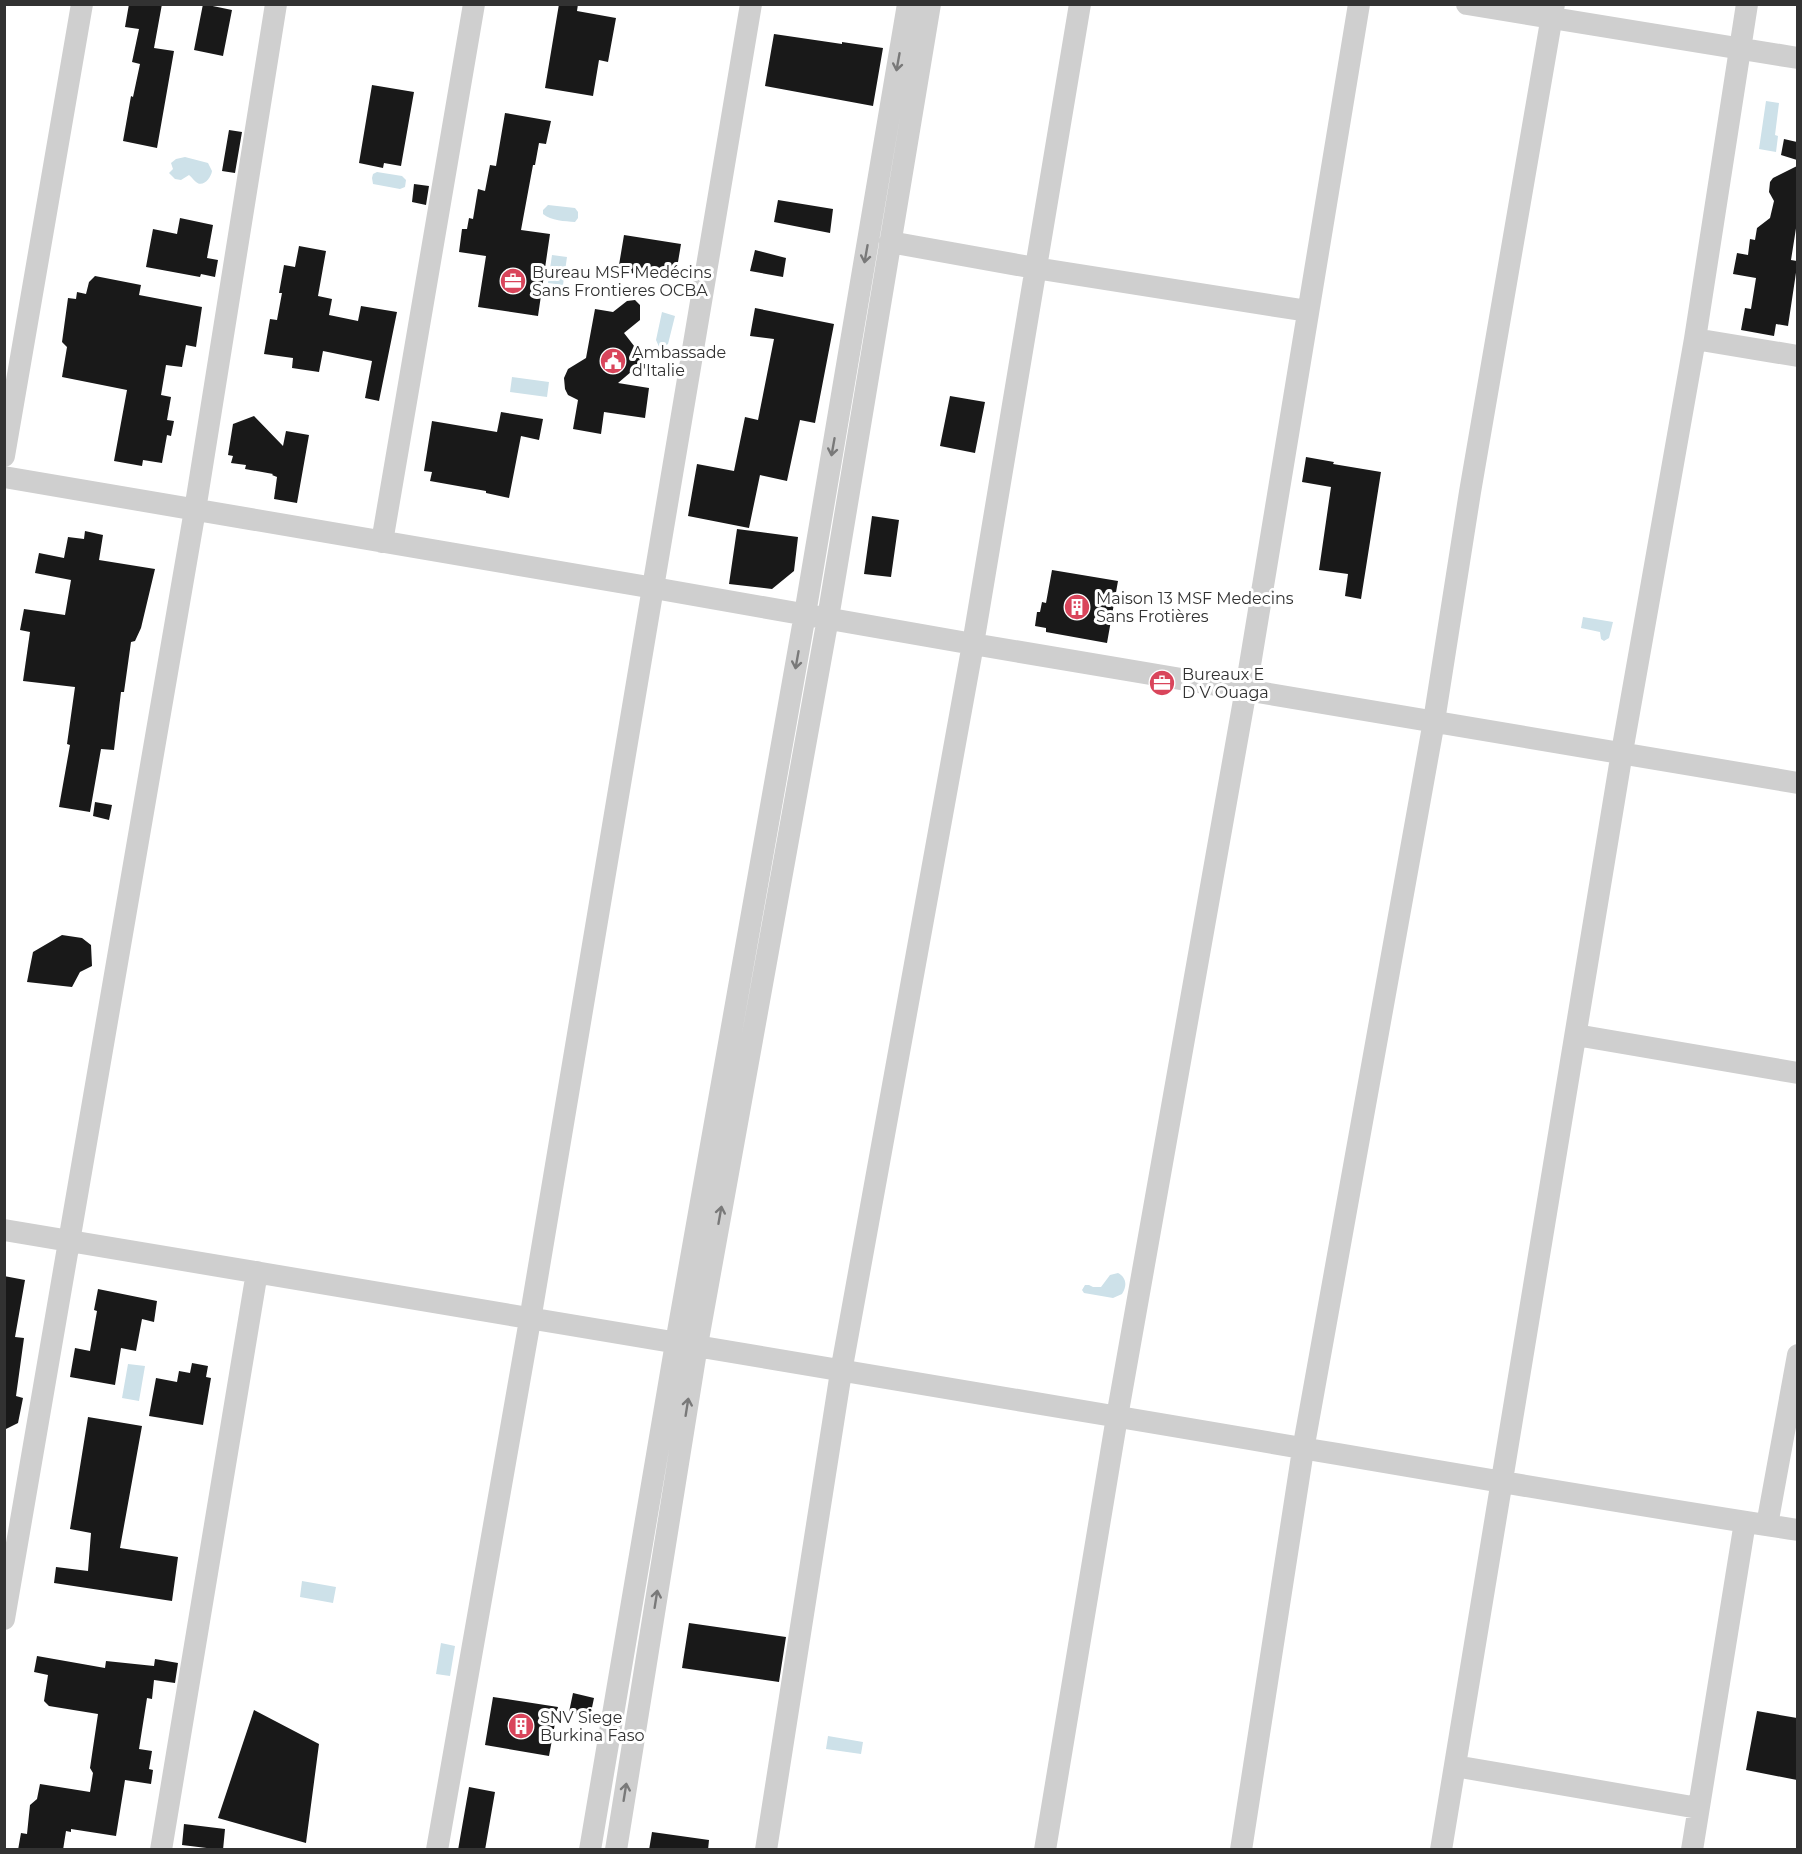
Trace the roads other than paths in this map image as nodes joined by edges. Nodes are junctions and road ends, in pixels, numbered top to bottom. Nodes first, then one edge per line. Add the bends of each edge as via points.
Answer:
1 (82, 4) edge
2 (276, 4) edge
3 (474, 4) edge
4 (752, 4) edge
5 (908, 4) edge
6 (930, 4) edge
7 (1080, 4) edge
8 (1359, 4) edge
9 (1467, 4) edge
10 (1747, 4) edge
11 (1553, 12) edge
12 (1739, 49) junction
13 (1797, 58) edge
14 (890, 242) junction
15 (1035, 268) junction
16 (1308, 311) junction
17 (1695, 339) junction
18 (1797, 356) edge
19 (4, 456) edge
20 (4, 477) edge
21 (195, 510) junction
22 (382, 542) junction
23 (654, 588) junction
24 (805, 614) junction
25 (828, 618) junction
26 (973, 644) junction
27 (1246, 689) junction
28 (1434, 721) junction
29 (1622, 752) junction
30 (1797, 783) edge
31 (1576, 1035) junction
32 (1797, 1073) edge
33 (4, 1230) edge
34 (70, 1241) junction
35 (257, 1272) junction
36 (530, 1320) junction
37 (687, 1344) junction
38 (1797, 1355) edge
39 (841, 1372) junction
40 (1117, 1417) junction
41 (1303, 1450) junction
42 (1501, 1484) junction
43 (1756, 1524) junction
44 (1797, 1530) edge
45 (4, 1619) edge
46 (1455, 1766) junction
47 (1698, 1808) junction
48 (161, 1850) edge
49 (437, 1850) edge
50 (590, 1850) edge
51 (616, 1850) edge
52 (766, 1850) edge
53 (1046, 1850) edge
54 (1241, 1850) edge
55 (1441, 1850) edge
56 (1692, 1850) edge

1 - 19 street
2 - 21 street
3 - 22 street
4 - 23 street
5 -> 24 street
6 - 14 street
7 - 15 street
8 - 16 street
9 - 11 street
10 - 12 street
11 - 12 street
11 - 28 street
12 - 13 street
12 - 17 street
14 - 15 street
14 - 25 street
15 - 16 street
15 - 26 street
16 - 27 street
17 - 18 street
17 - 29 street
20 - 21 street
21 - 22 street
21 - 34 street
22 - 23 street
23 - 24 street
23 - 36 street
24 - 25 street
24 -> 37 street
25 - 26 street
37 -> 25 street
26 - 27 street
26 - 39 street
27 - 28 street
27 - 40 street
28 - 29 street
28 - 41 street
29 - 30 street
29 - 31 street
31 - 32 street
31 - 42 street
33 - 34 street
34 - 35 street
34 - 45 street
35 - 36 street
35 - 48 street
36 - 37 street
36 - 49 street
37 - 39 street
37 - 50 street
51 -> 37 street
38 - 43 street
39 - 40 street
39 - 52 street
40 - 41 street
40 - 53 street
41 - 42 street
41 - 54 street
42 - 43 street
42 - 46 street
43 - 44 street
43 - 47 street
46 - 47 street
46 - 55 street
47 - 56 street

